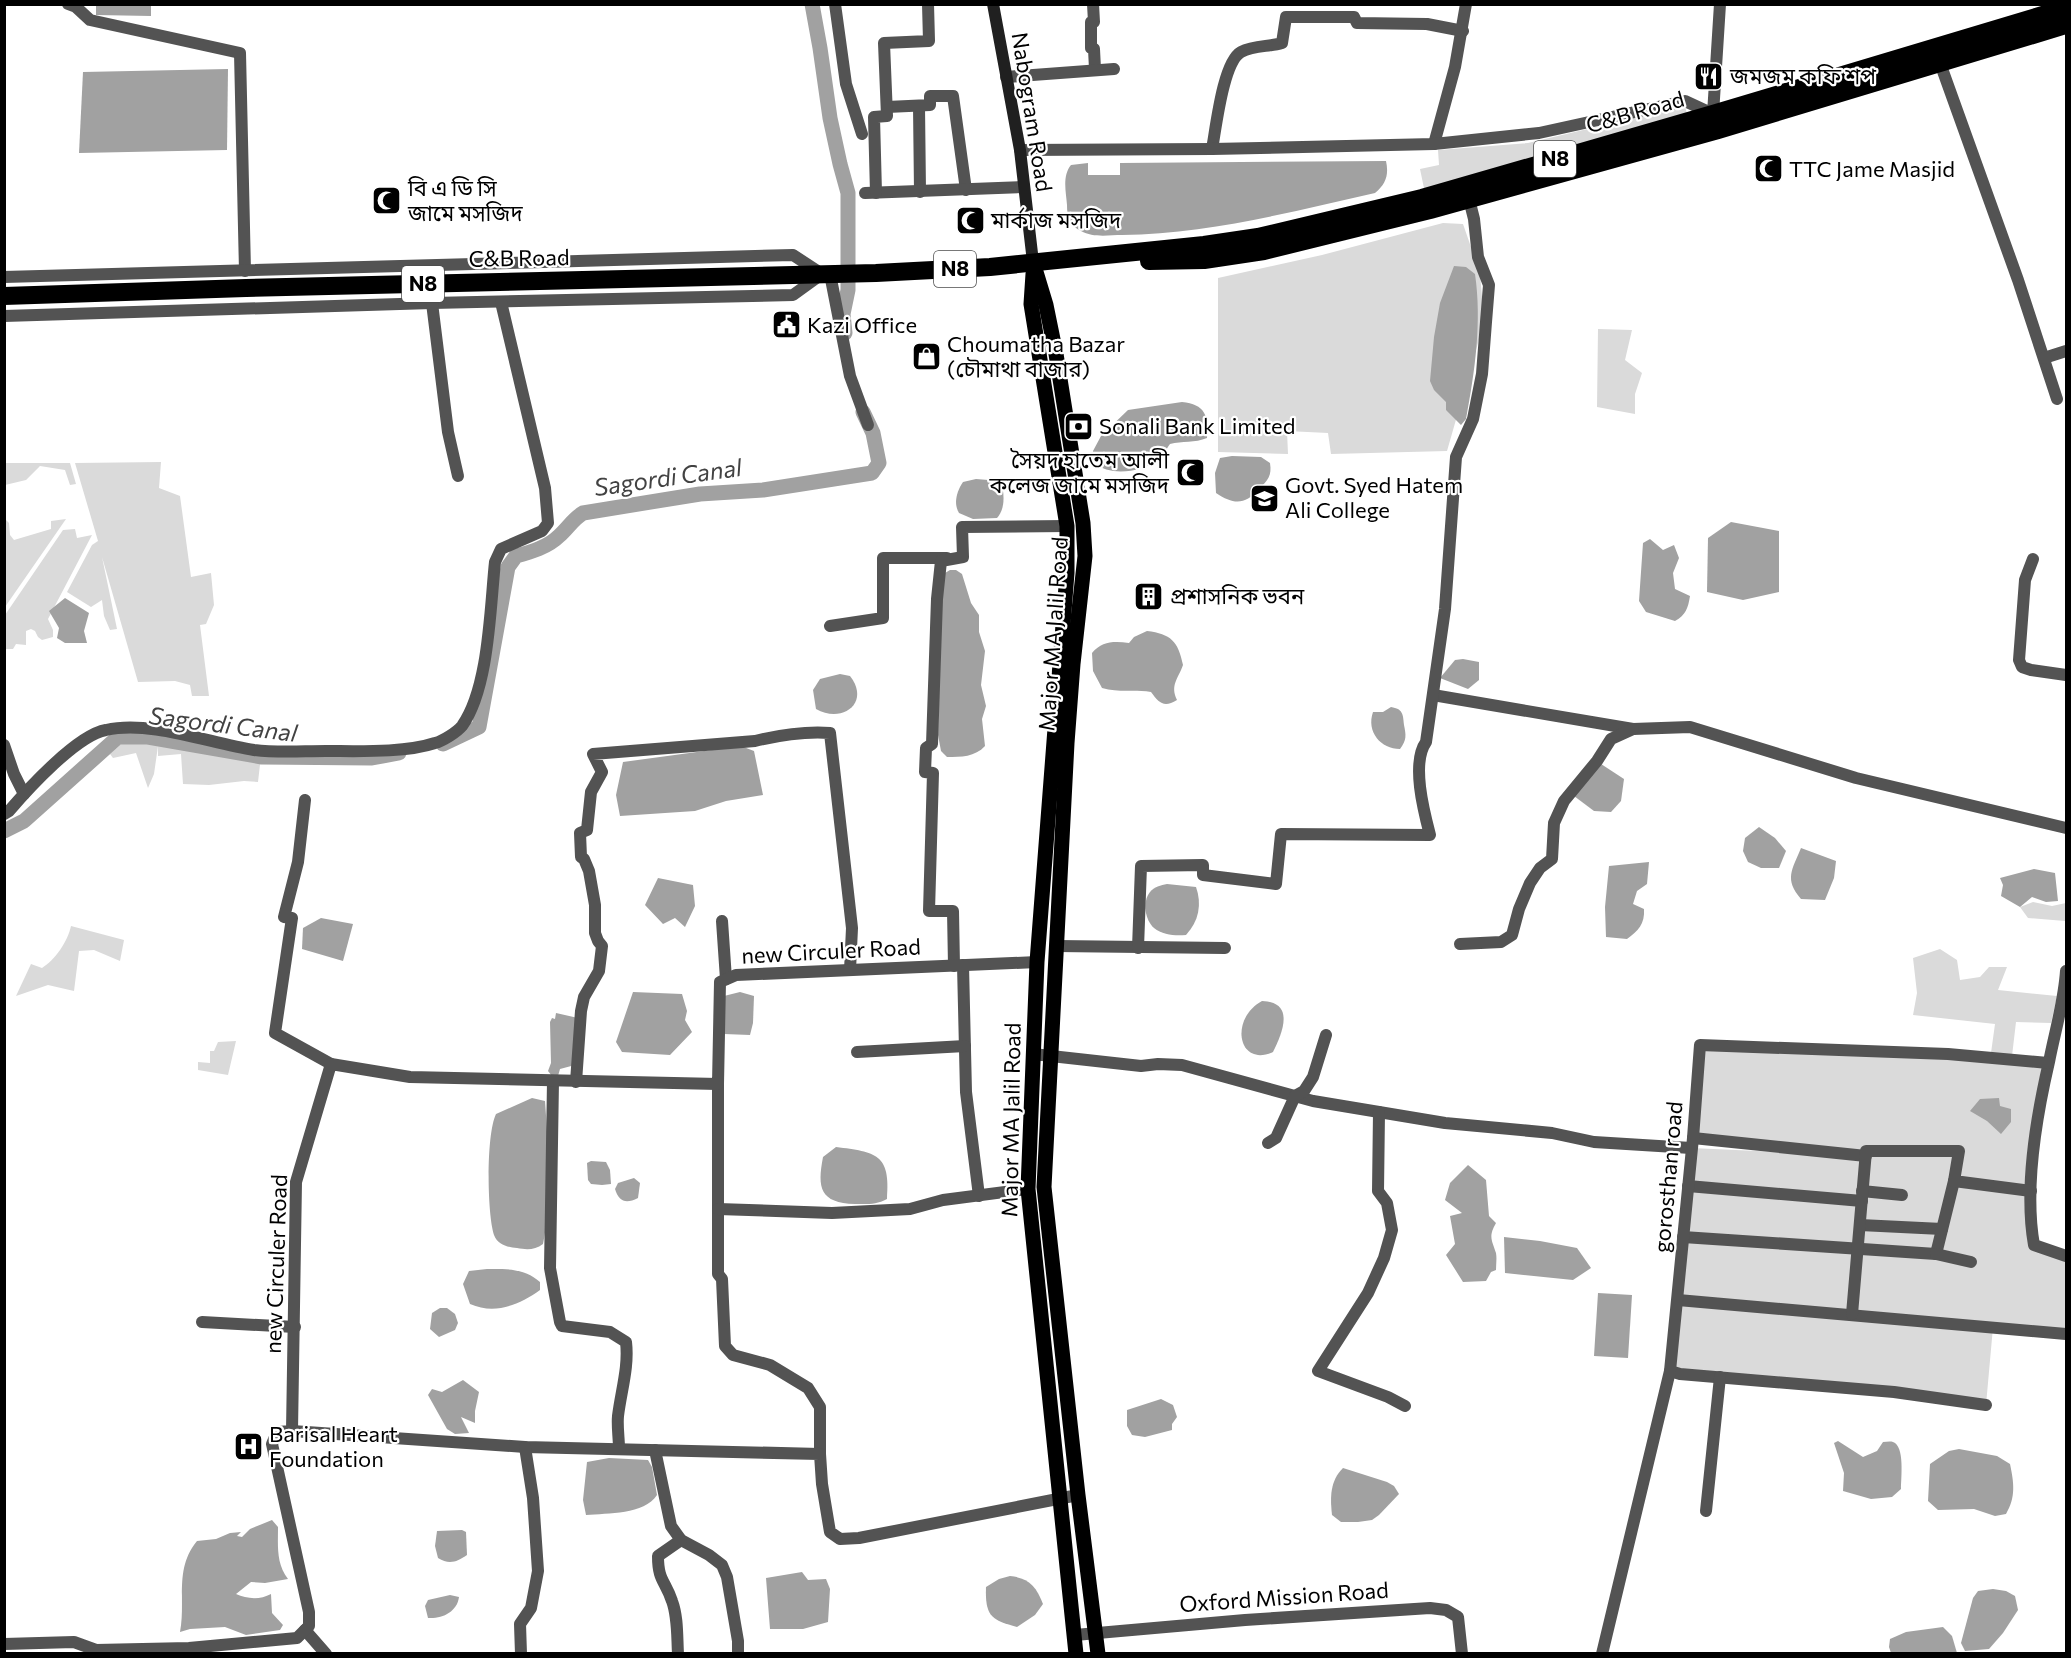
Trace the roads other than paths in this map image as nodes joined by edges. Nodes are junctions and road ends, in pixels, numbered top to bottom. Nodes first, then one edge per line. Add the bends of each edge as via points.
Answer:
1 (68, 4) edge
2 (835, 4) edge
3 (928, 4) edge
4 (993, 4) edge
5 (1093, 4) edge
6 (1466, 4) edge
7 (1720, 4) edge
8 (2067, 8) edge
9 (2067, 25) edge
10 (1462, 31) junction
11 (1940, 63) junction
12 (1095, 69) junction
13 (1114, 69) dead end
14 (1006, 77) junction
15 (919, 106) junction
16 (887, 107) junction
17 (1713, 114) junction
18 (862, 134) dead end
19 (1434, 144) junction
20 (1212, 149) junction
21 (1020, 150) junction
22 (1024, 187) junction
23 (966, 190) junction
24 (920, 192) junction
25 (1469, 199) junction
26 (1033, 262) junction
27 (245, 271) junction
28 (831, 274) junction
29 (4, 277) edge
30 (4, 296) edge
31 (501, 302) junction
32 (432, 303) junction
33 (4, 316) edge
34 (2067, 351) edge
35 (2044, 358) junction
36 (2057, 399) dead end
37 (868, 425) dead end
38 (458, 476) dead end
39 (1067, 526) junction
40 (963, 557) junction
41 (2033, 559) dead end
42 (830, 626) dead end
43 (2067, 675) edge
44 (1433, 694) junction
45 (1633, 729) junction
46 (4, 744) edge
47 (24, 794) junction
48 (304, 800) dead end
49 (4, 814) edge
50 (2067, 828) edge
51 (722, 921) dead end
52 (1460, 944) dead end
53 (1057, 946) junction
54 (1138, 948) junction
55 (1225, 948) dead end
56 (1037, 962) junction
57 (959, 966) junction
58 (850, 970) junction
59 (2067, 971) edge
60 (726, 979) junction
61 (2065, 1000) edge
62 (1326, 1035) dead end
63 (965, 1046) junction
64 (857, 1052) dead end
65 (1033, 1054) junction
66 (1051, 1056) junction
67 (2048, 1063) junction
68 (331, 1064) junction
69 (553, 1081) junction
70 (576, 1082) junction
71 (718, 1084) junction
72 (1294, 1096) junction
73 (1379, 1112) junction
74 (1268, 1143) dead end
75 (1692, 1143) junction
76 (1866, 1156) junction
77 (1954, 1181) junction
78 (1688, 1186) junction
79 (1028, 1189) junction
80 (2031, 1191) junction
81 (1902, 1195) dead end
82 (978, 1196) junction
83 (1862, 1196) junction
84 (718, 1209) junction
85 (1860, 1225) junction
86 (1942, 1229) junction
87 (1683, 1237) junction
88 (1858, 1250) junction
89 (1936, 1254) junction
90 (2067, 1256) edge
91 (1971, 1262) dead end
92 (1678, 1300) junction
93 (1852, 1314) junction
94 (202, 1322) dead end
95 (295, 1327) junction
96 (2067, 1334) edge
97 (1670, 1371) junction
98 (1720, 1377) junction
99 (1986, 1405) dead end
100 (1405, 1406) dead end
101 (292, 1431) junction
102 (525, 1447) junction
103 (620, 1449) junction
104 (655, 1450) junction
105 (820, 1454) junction
106 (1078, 1495) junction
107 (1059, 1500) junction
108 (1706, 1510) dead end
109 (681, 1540) junction
110 (305, 1630) junction
111 (1096, 1633) junction
112 (1075, 1635) junction
113 (4, 1644) edge
114 (20, 1648) edge
115 (211, 1650) edge
116 (96, 1652) edge
117 (326, 1653) edge
118 (521, 1653) edge
119 (678, 1653) edge
120 (738, 1653) edge
121 (1076, 1653) edge
122 (1098, 1653) edge
123 (1462, 1653) edge
124 (1602, 1653) edge

1 - 27 street via 90,20 240,53
2 - 18 street via 846,84
3 - 16 street via 929,41 884,43
4 - 14 main road, Nabogram Road
5 - 12 street via 1091,48
6 - 10 street
7 - 17 street
8 - 17 highway, C&B Road / N8
9 - 11 highway, C&B Road / N8
10 - 19 street
10 - 20 street via 1427,24 1357,23 1354,17 1286,17 1282,44 1250,48 1233,60
11 - 25 highway, C&B Road / N8
11 - 35 street
12 - 13 street
12 - 14 street
14 - 21 main road, Nabogram Road
15 - 16 street
15 - 23 street via 930,105 930,96 953,96
15 - 24 street
16 - 24 street via 887,116 874,117 870,193
17 - 19 street via 1685,101 1539,134
17 - 26 highway, C&B Road / N8 via 1422,198 1258,237
19 - 20 street
20 - 21 street
21 - 22 main road, Nabogram Road
22 - 23 street
22 - 26 main road, Nabogram Road
23 - 24 street
25 - 26 highway, C&B Road / N8 via 1264,251 1204,260
25 - 44 street via 1488,295 1482,374 1473,420 1456,457 1445,609
26 - 28 highway, C&B Road / N8
26 - 39 main road, Major MA Jalil Road via 1031,304
26 - 53 main road, Major MA Jalil Road via 1058,366 1085,556 1071,687
27 - 28 street via 793,255
27 - 29 street
28 - 30 highway, C&B Road / N8
28 - 31 street via 793,295
28 - 37 street via 850,376
31 - 32 street
31 - 47 street via 545,488 548,523 542,531 501,549 495,562 481,676 473,704 460,728 436,743 366,751 270,752 148,729 103,730 70,751
32 - 33 street
32 - 38 street via 448,432
34 - 35 street
35 - 36 street
39 - 40 street via 962,527
39 - 56 main road, Major MA Jalil Road via 1067,573
40 - 42 street via 883,558 883,618
40 - 57 street via 941,561 932,744 926,748 925,772 933,773 929,911 953,912
41 - 43 street via 2025,580 2019,660 2022,667 2031,670
44 - 45 street
44 - 54 street via 1420,772 1421,800 1430,836 1281,834 1276,884 1203,875 1203,865 1141,866
45 - 50 street via 1690,727 1856,778
45 - 52 street via 1611,739 1564,801 1554,823 1552,859 1530,883 1512,935 1502,942
46 - 47 street
47 - 49 street
48 - 68 street via 298,862 284,917 292,918 275,1033
51 - 60 street
53 - 54 street
53 - 66 main road, Major MA Jalil Road
54 - 55 street
56 - 57 street, new Circuler Road
56 - 65 main road, Major MA Jalil Road
57 - 58 street, new Circuler Road
57 - 63 street
58 - 60 street, new Circuler Road via 736,975
58 - 70 street via 852,928 830,733 593,754 602,772 591,792 587,830 580,833 580,854 589,871 595,933 602,946 599,971 581,1011
59 - 61 street
60 - 71 street, new Circuler Road via 720,982
61 - 67 street
62 - 72 street via 1313,1077 1304,1091
63 - 64 street
63 - 82 street
65 - 66 street
65 - 79 main road, Major MA Jalil Road
66 - 72 street via 1141,1066 1182,1065
66 - 106 main road, Major MA Jalil Road via 1044,1187
67 - 75 street, gorosthan road via 1947,1054 1700,1045
67 - 80 street via 2032,1160
68 - 69 street via 410,1077
68 - 95 street, new Circuler Road via 296,1182
69 - 70 street
69 - 103 street via 550,1268 562,1326 610,1332 626,1342 618,1415
70 - 71 street
71 - 84 street
72 - 73 street
72 - 74 street via 1276,1138
73 - 75 street via 1552,1133 1594,1142
73 - 100 street via 1378,1191 1387,1203 1392,1230 1368,1293 1318,1371
75 - 76 street
75 - 78 street, gorosthan road
76 - 77 street via 1866,1151 1959,1151
76 - 83 street
77 - 80 street
77 - 86 street
78 - 83 street
78 - 87 street, gorosthan road
79 - 82 street
79 - 107 main road, Major MA Jalil Road
80 - 90 street via 2034,1245
81 - 83 street
82 - 84 street via 910,1209 832,1213
83 - 85 street
84 - 105 street via 718,1274 722,1280 725,1346 733,1355 770,1365 807,1388 820,1407
85 - 86 street
85 - 88 street
86 - 89 street
87 - 88 street
87 - 92 street, gorosthan road
88 - 89 street
88 - 93 street
89 - 91 street
92 - 93 street
92 - 97 street, gorosthan road
93 - 96 street
94 - 95 street
95 - 101 street, new Circuler Road
97 - 98 street
97 - 124 street, gorosthan road
98 - 99 street via 1894,1392
98 - 108 street
101 - 102 street
101 - 110 street via 277,1432 272,1444 309,1612 309,1626
102 - 103 street
102 - 118 street via 538,1571 531,1608 520,1624
103 - 104 street
104 - 105 street
104 - 109 street via 671,1526
105 - 107 street via 830,1532 840,1539
106 - 107 street
106 - 111 main road, Major MA Jalil Road
107 - 112 main road, Major MA Jalil Road
109 - 119 street via 658,1556 662,1583 672,1600
109 - 120 street via 722,1565
110 - 115 street via 297,1638
110 - 117 street
111 - 112 street, Oxford Mission Road
111 - 122 main road, Major MA Jalil Road
111 - 123 street, Oxford Mission Road via 1430,1608 1458,1617
112 - 121 main road, Major MA Jalil Road
113 - 114 street
114 - 116 street via 74,1642
115 - 116 street

